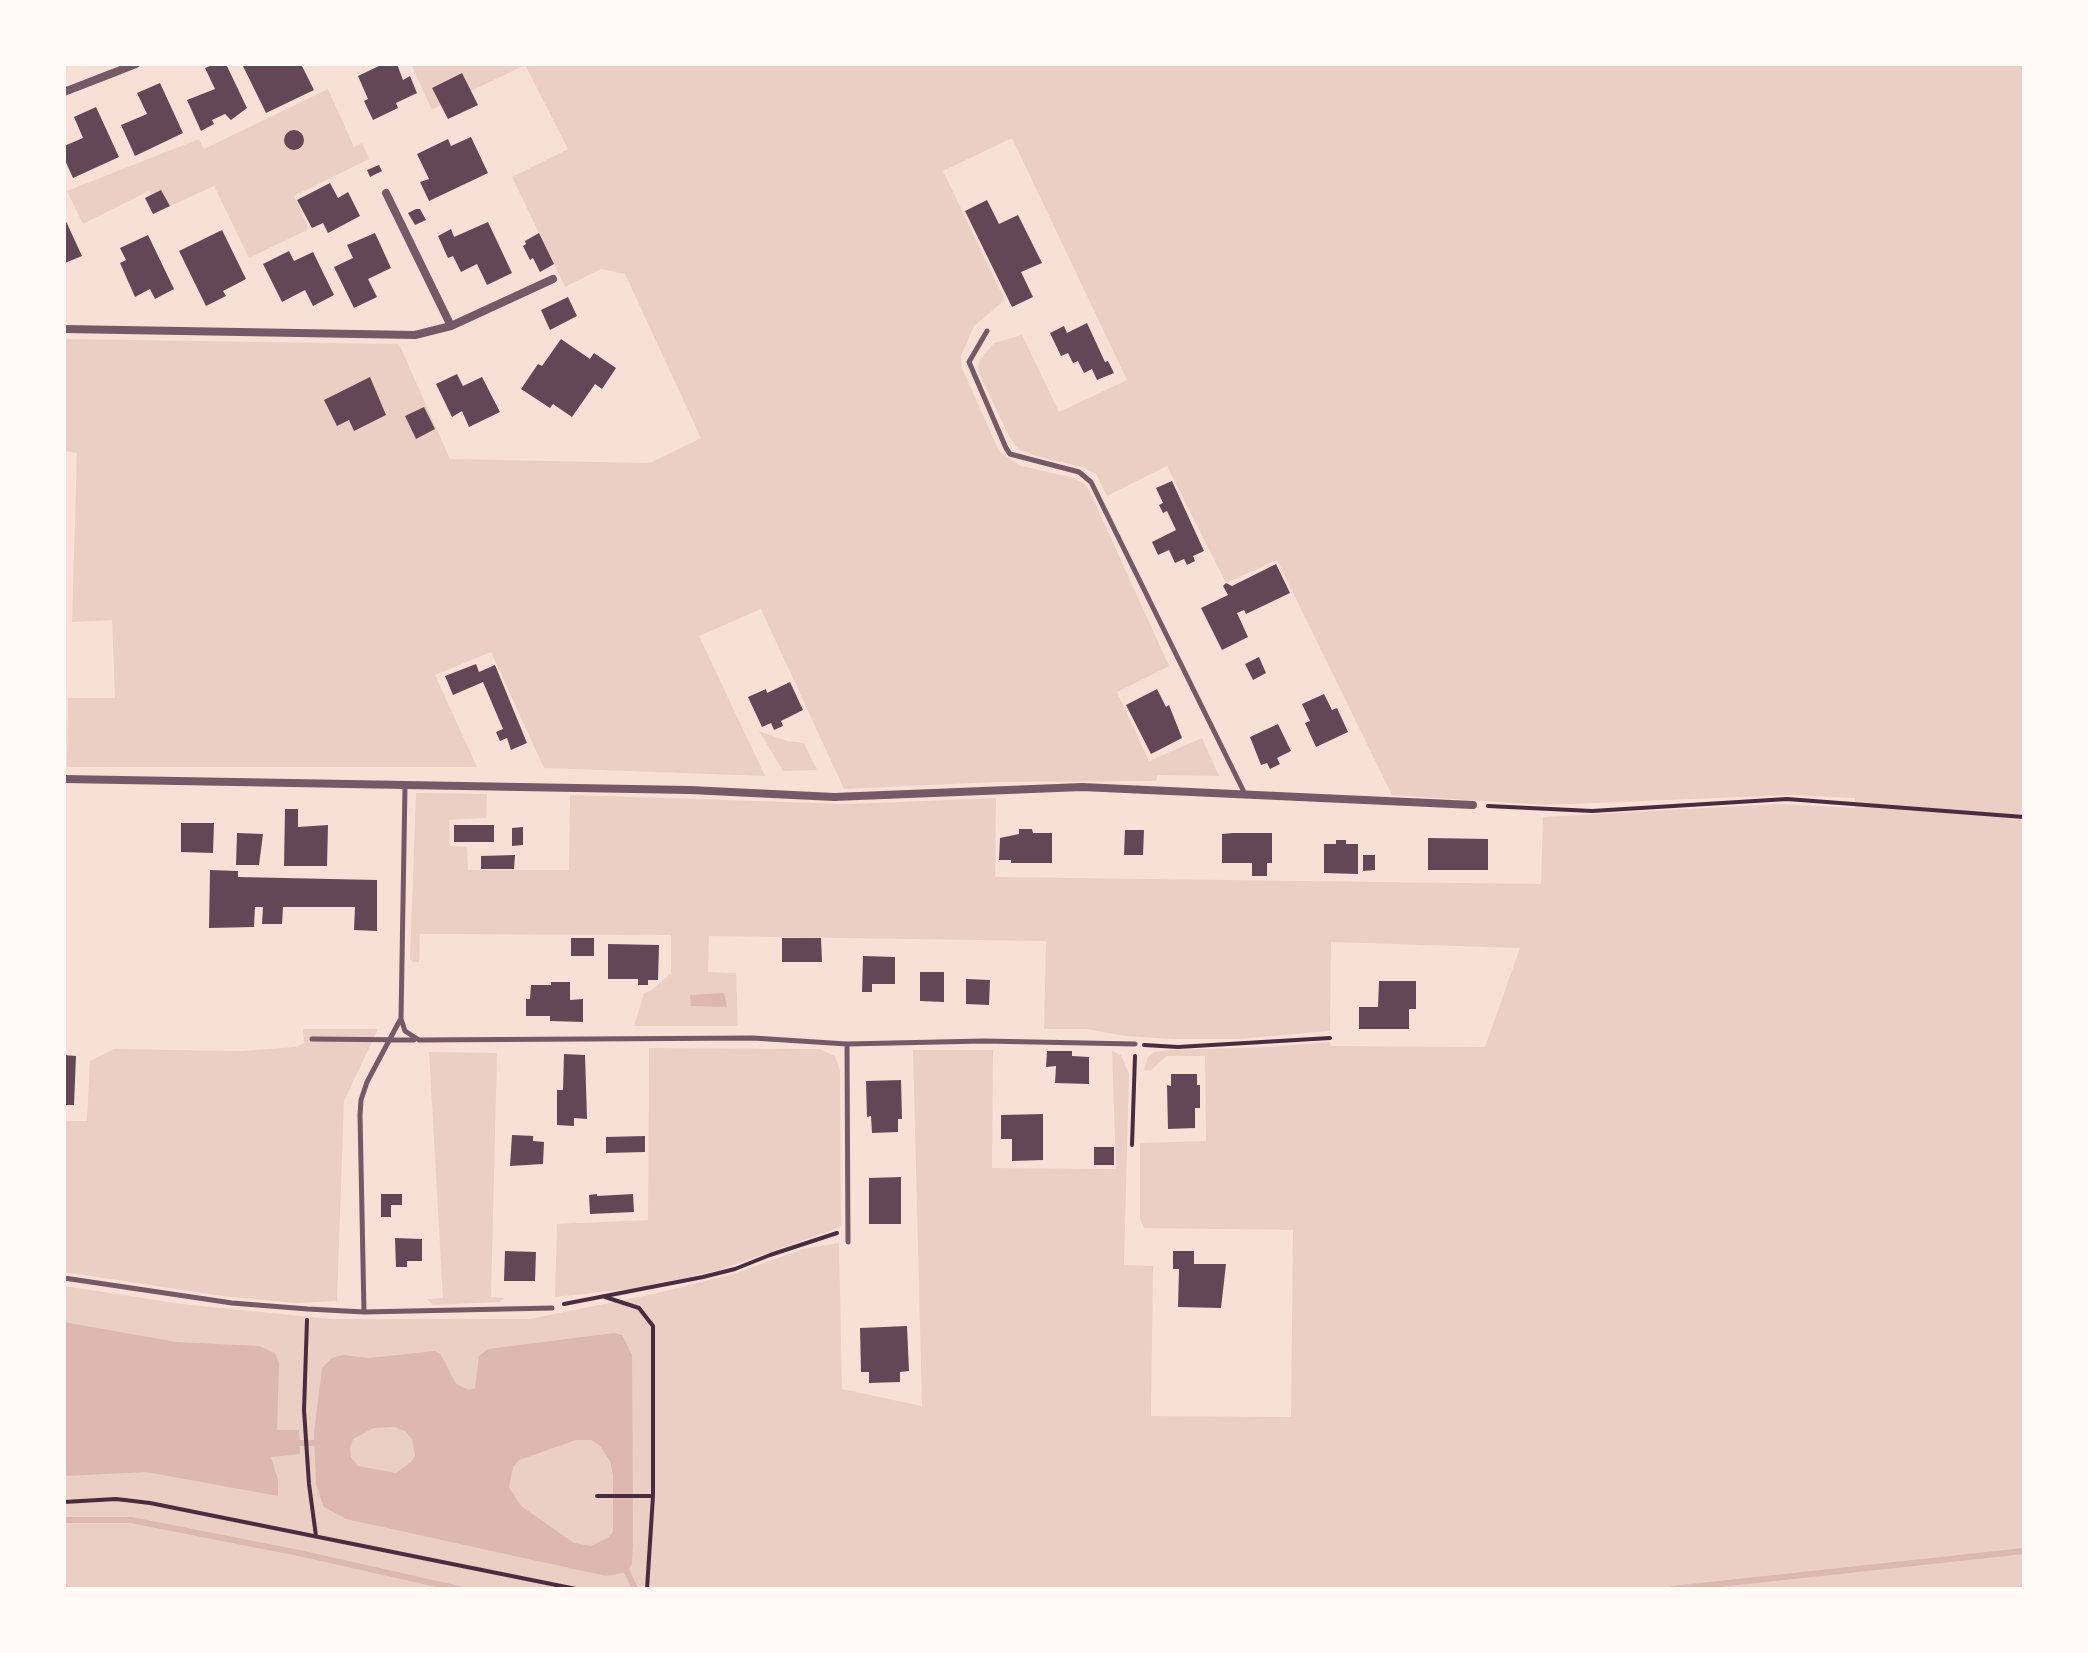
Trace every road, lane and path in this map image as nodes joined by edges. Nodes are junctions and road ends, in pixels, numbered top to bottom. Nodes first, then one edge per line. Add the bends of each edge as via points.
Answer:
1 (136, 64) edge
2 (64, 92) edge
3 (386, 193) dead end
4 (553, 279) dead end
5 (451, 326) junction
6 (64, 329) edge
7 (987, 331) dead end
8 (64, 779) edge
9 (405, 785) junction
10 (1245, 794) junction
11 (1473, 805) joint
12 (2024, 817) edge
13 (401, 1019) junction
14 (1330, 1038) dead end
15 (312, 1039) dead end
16 (391, 1040) junction
17 (419, 1040) junction
18 (847, 1044) junction
19 (1135, 1044) junction
20 (1132, 1145) dead end
21 (847, 1230) junction
22 (848, 1242) dead end
23 (64, 1278) edge
24 (605, 1297) junction
25 (552, 1308) joint
26 (308, 1309) junction
27 (364, 1312) junction
28 (597, 1496) dead end
29 (653, 1496) junction
30 (64, 1502) edge
31 (316, 1536) junction
32 (576, 1589) edge
33 (647, 1589) edge

1 - 2 street
3 - 5 street
4 - 5 street
5 - 6 street via 415,335
7 - 10 lane via 969,362 1006,448 1010,454 1079,472 1091,482
8 - 9 street
9 - 10 street via 834,797 1082,787
9 - 13 lane
10 - 11 street
11 - 12 path via 1592,811 1787,799
13 - 16 lane
13 - 17 lane via 405,1031
14 - 19 path via 1178,1047
15 - 16 lane
16 - 17 lane
16 - 27 lane via 367,1082 360,1115
17 - 18 lane via 753,1038
18 - 19 lane
18 - 21 lane
19 - 20 path
21 - 22 lane
21 - 24 path via 735,1269
23 - 26 lane
24 - 25 path
24 - 29 path via 639,1308 653,1326
25 - 27 lane
26 - 27 lane
26 - 31 path via 304,1410
28 - 29 path
29 - 33 path
30 - 31 path via 150,1503
31 - 32 path

